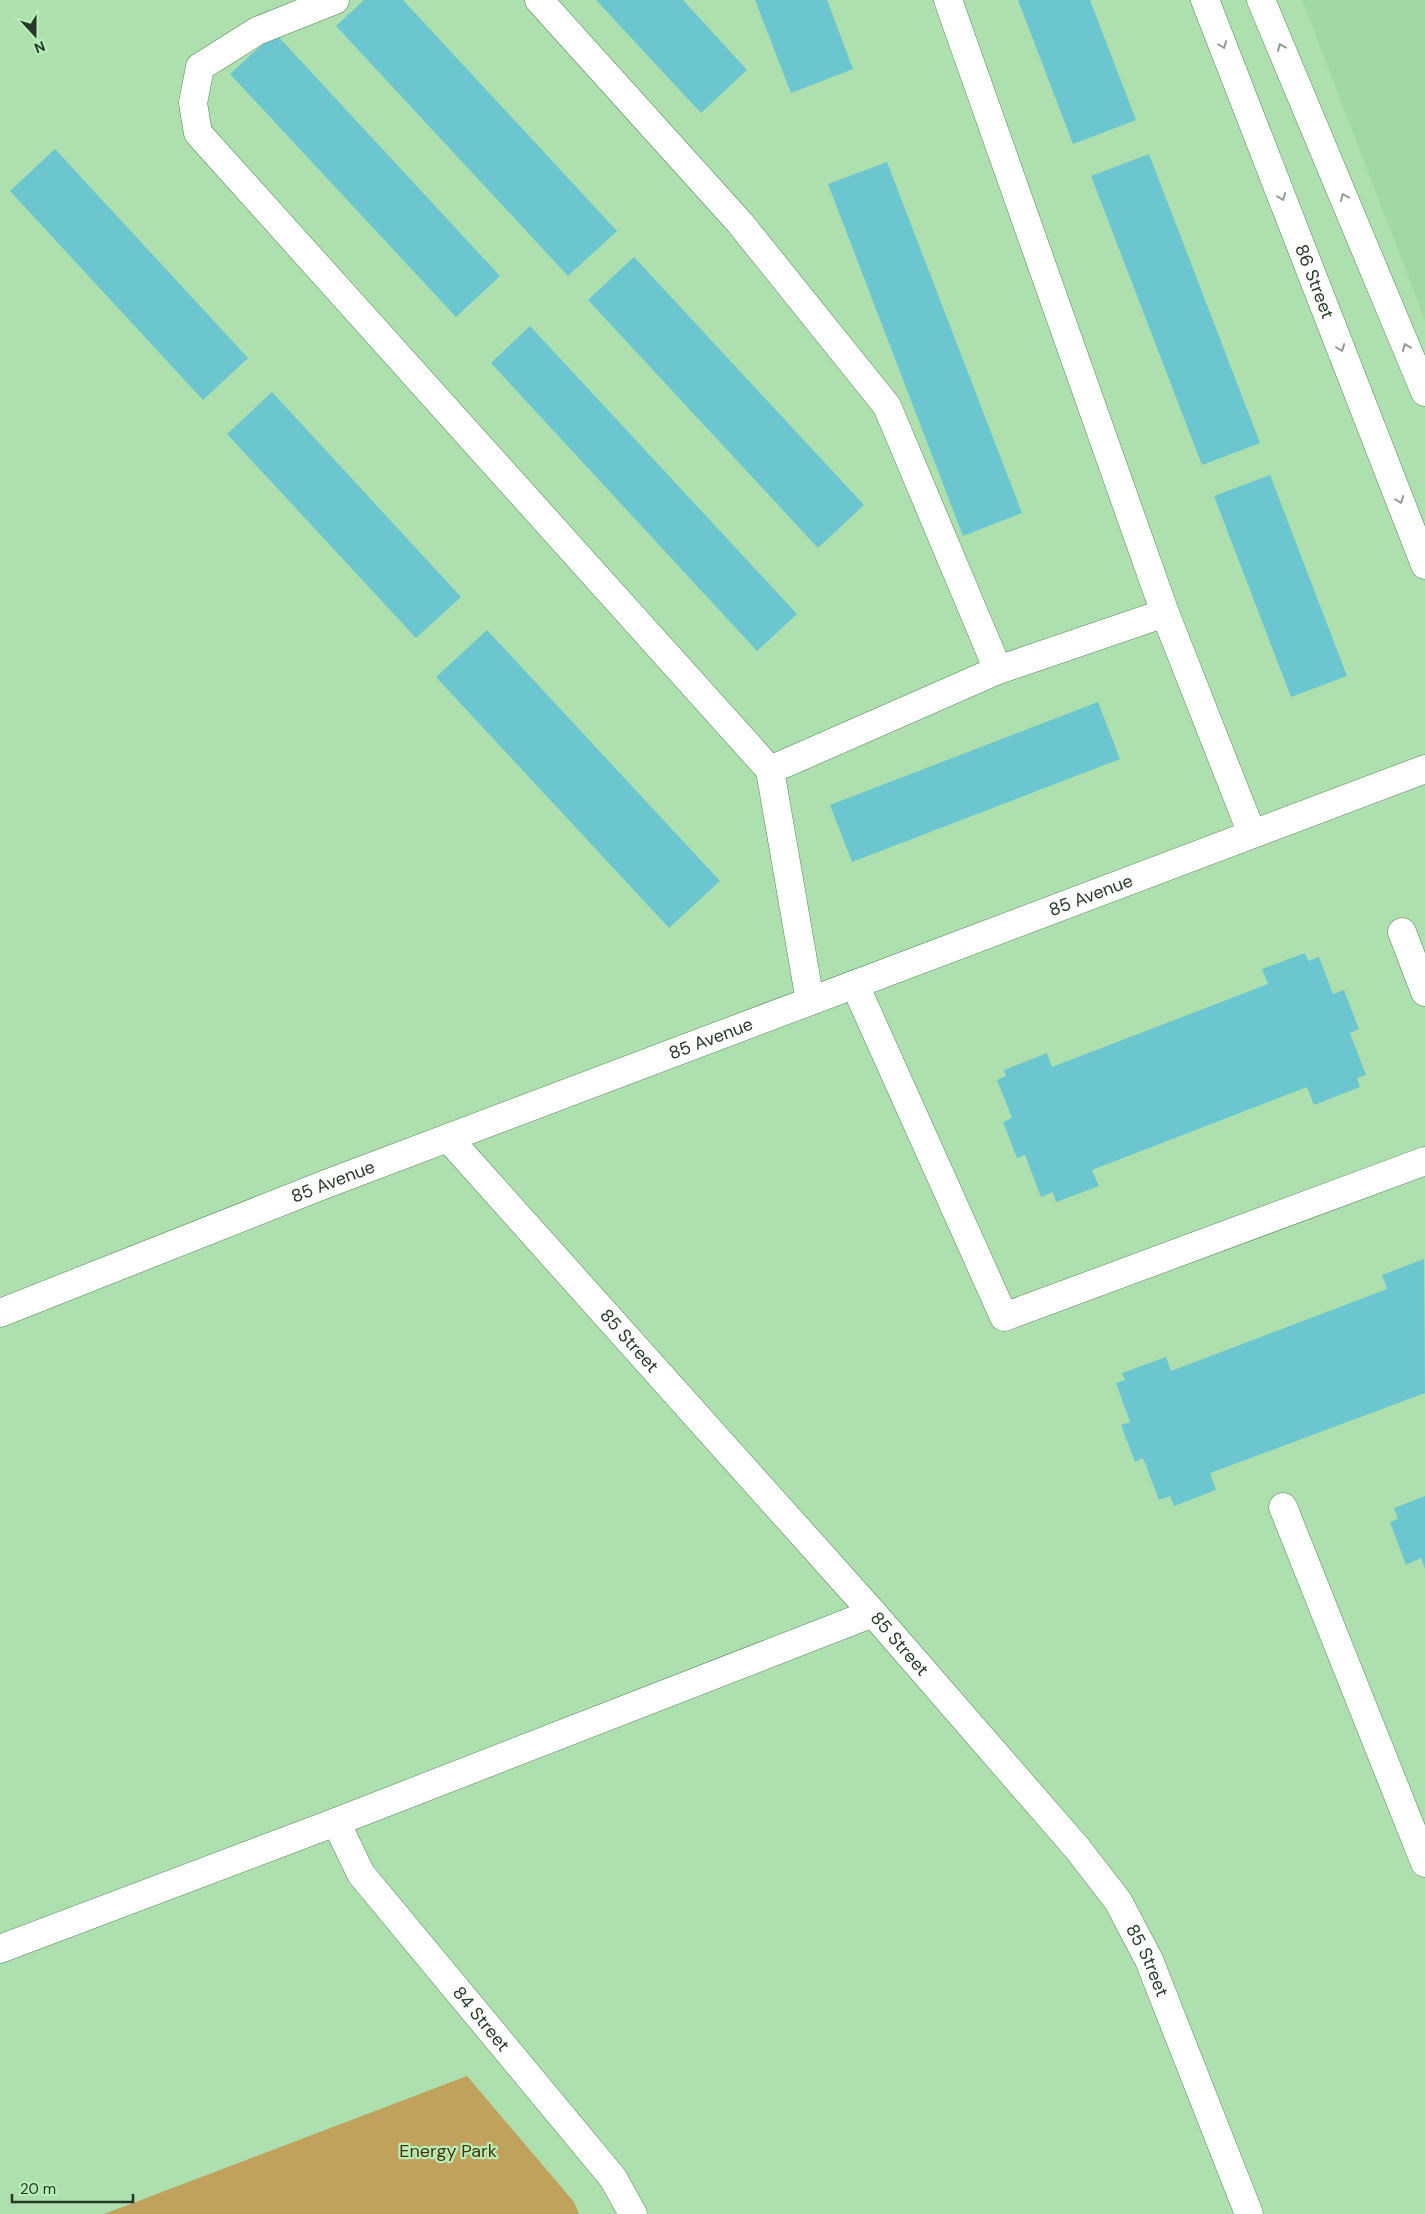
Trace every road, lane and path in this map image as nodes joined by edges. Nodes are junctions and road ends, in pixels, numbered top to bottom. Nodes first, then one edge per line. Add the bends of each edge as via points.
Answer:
1 (335, 0) edge
2 (539, 0) edge
3 (948, 0) edge
4 (1205, 0) edge
5 (1261, 0) edge
6 (1425, 392) edge
7 (1425, 565) edge
8 (1165, 613) junction
9 (998, 670) junction
10 (1425, 768) edge
11 (770, 770) junction
12 (1252, 834) junction
13 (1402, 932) dead end
14 (855, 985) junction
15 (1425, 992) edge
16 (810, 1002) junction
17 (448, 1138) junction
18 (1425, 1161) edge
19 (0, 1312) edge
20 (1283, 1507) dead end
21 (872, 1613) junction
22 (336, 1822) junction
23 (1425, 1863) edge
24 (0, 1949) edge
25 (633, 2214) edge
26 (1249, 2214) edge

1 - 11 street via 257,31 200,67 193,103 198,134
2 - 9 street via 740,222 887,406
3 - 8 street
4 -> 7 street, 86 Street
6 -> 5 street
8 - 9 street
8 - 12 street
9 - 11 street
10 - 12 street, 85 Avenue
11 - 16 street
12 - 14 street, 85 Avenue
13 - 15 street
14 - 16 street, 85 Avenue
14 - 18 street via 1004,1318
16 - 17 street, 85 Avenue
17 - 19 street, 85 Avenue
17 - 21 street, 85 Street
20 - 23 street
21 - 22 street
21 - 26 street, 85 Street via 1077,1848 1118,1901 1149,1960
22 - 24 street
22 - 25 street, 84 Street via 361,1874 613,2178

